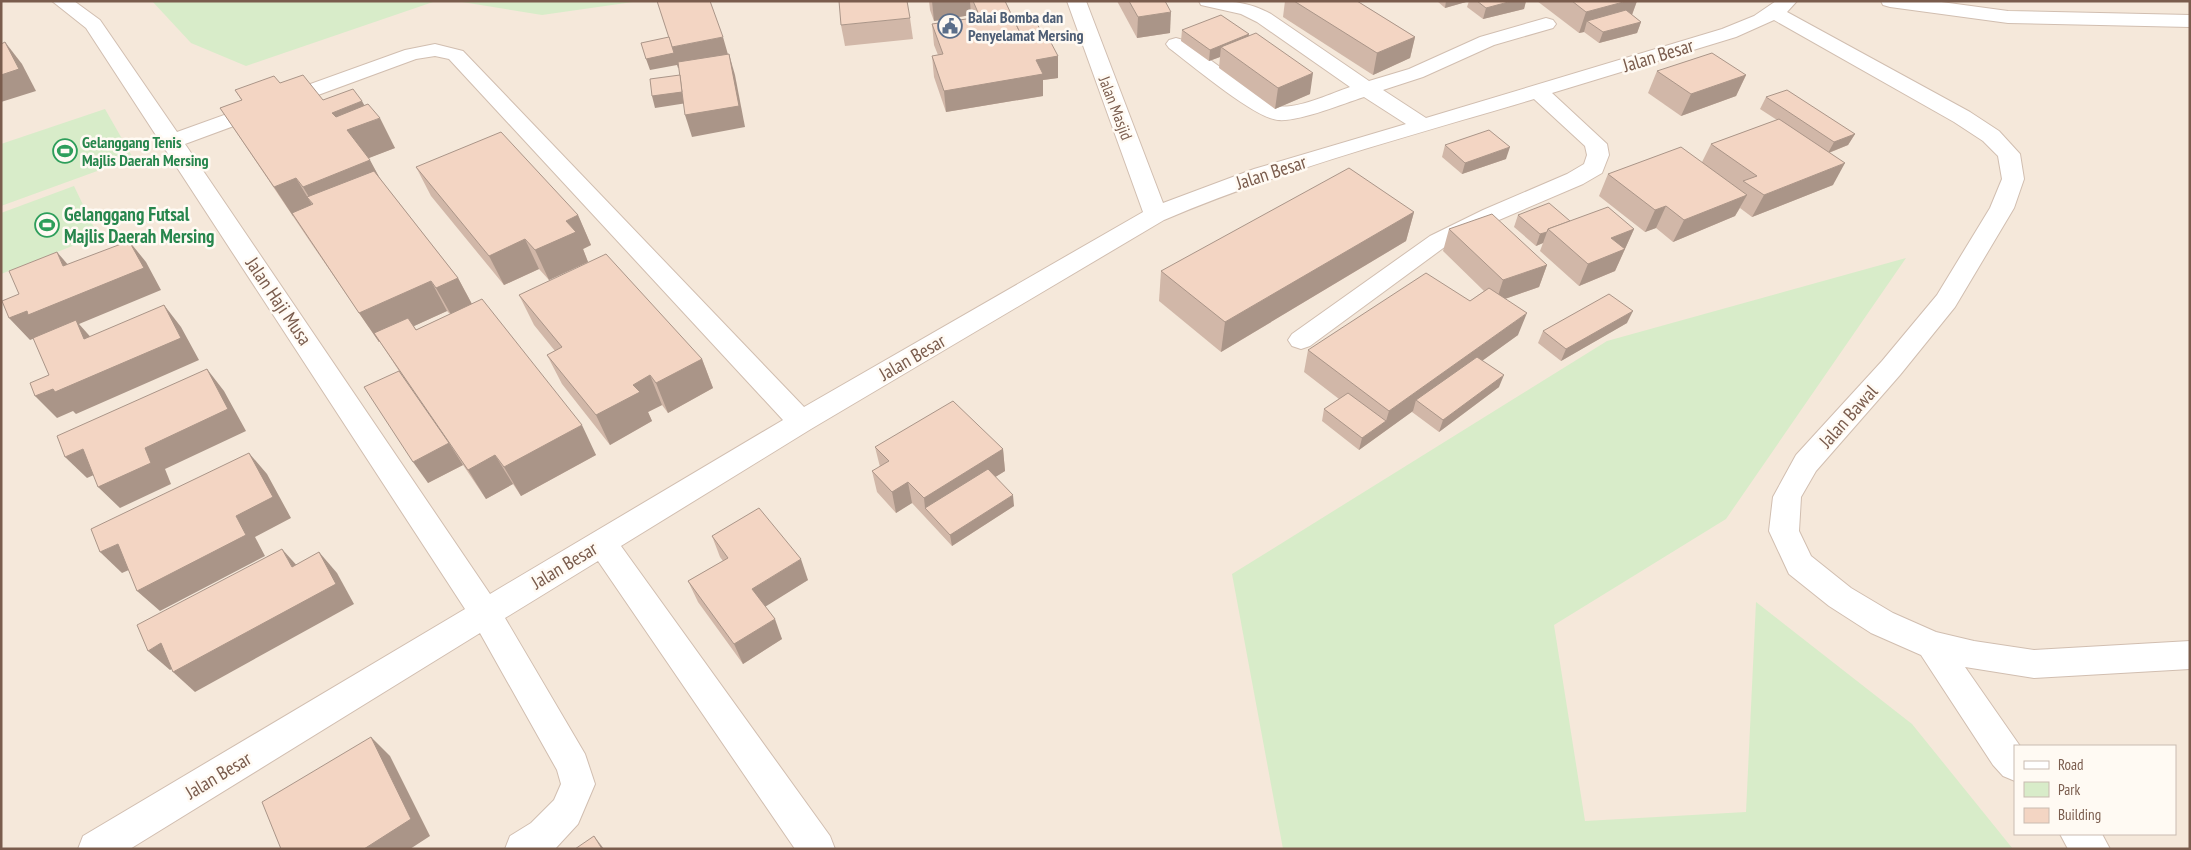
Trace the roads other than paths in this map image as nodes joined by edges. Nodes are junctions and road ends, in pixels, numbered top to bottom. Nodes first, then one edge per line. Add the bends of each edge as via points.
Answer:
1 (61, 1) edge
2 (1076, 1) edge
3 (1208, 1) edge
4 (1890, 1) edge
5 (2179, 1) edge
6 (1781, 7) edge
7 (2190, 11) edge
8 (2190, 21) edge
9 (1546, 24) dead end
10 (1176, 44) dead end
11 (1366, 89) junction
12 (1538, 91) junction
13 (1423, 126) junction
14 (172, 141) junction
15 (1156, 216) junction
16 (1301, 340) dead end
17 (801, 422) junction
18 (602, 543) junction
19 (486, 612) junction
20 (1932, 645) junction
21 (2190, 655) edge
22 (2014, 764) edge
23 (2079, 835) edge
24 (96, 849) edge
25 (524, 849) edge
26 (817, 849) edge
27 (2092, 849) edge

1 - 14 street, Jalan Haji Musa via 93,24
2 - 15 street, Jalan Masjid
3 - 11 street via 1247,9
4 - 8 street via 2008,17
5 - 7 street
6 - 12 street, Jalan Besar via 1755,24 1729,33
6 - 20 street, Jalan Bawal via 1962,117 1991,136 2009,154 2013,179 2002,208 1946,301 1806,463 1786,497 1784,531 1800,565 1840,597 1882,623
9 - 11 street via 1487,41 1416,73
10 - 11 street via 1265,109 1279,114
11 - 13 street
12 - 13 street, Jalan Besar
12 - 16 street via 1596,144 1598,155 1594,168 1438,241
13 - 15 street, Jalan Besar via 1252,178
14 - 17 street via 412,54 435,50 456,55
14 - 19 street, Jalan Haji Musa
15 - 17 street, Jalan Besar
17 - 18 street, Jalan Besar
18 - 19 street, Jalan Besar
18 - 26 street
19 - 24 street, Jalan Besar
19 - 25 street, Jalan Haji Musa via 574,765 578,784 566,812 544,835
20 - 21 street, Jalan Bawal via 2034,664
20 - 22 street
23 - 27 street

